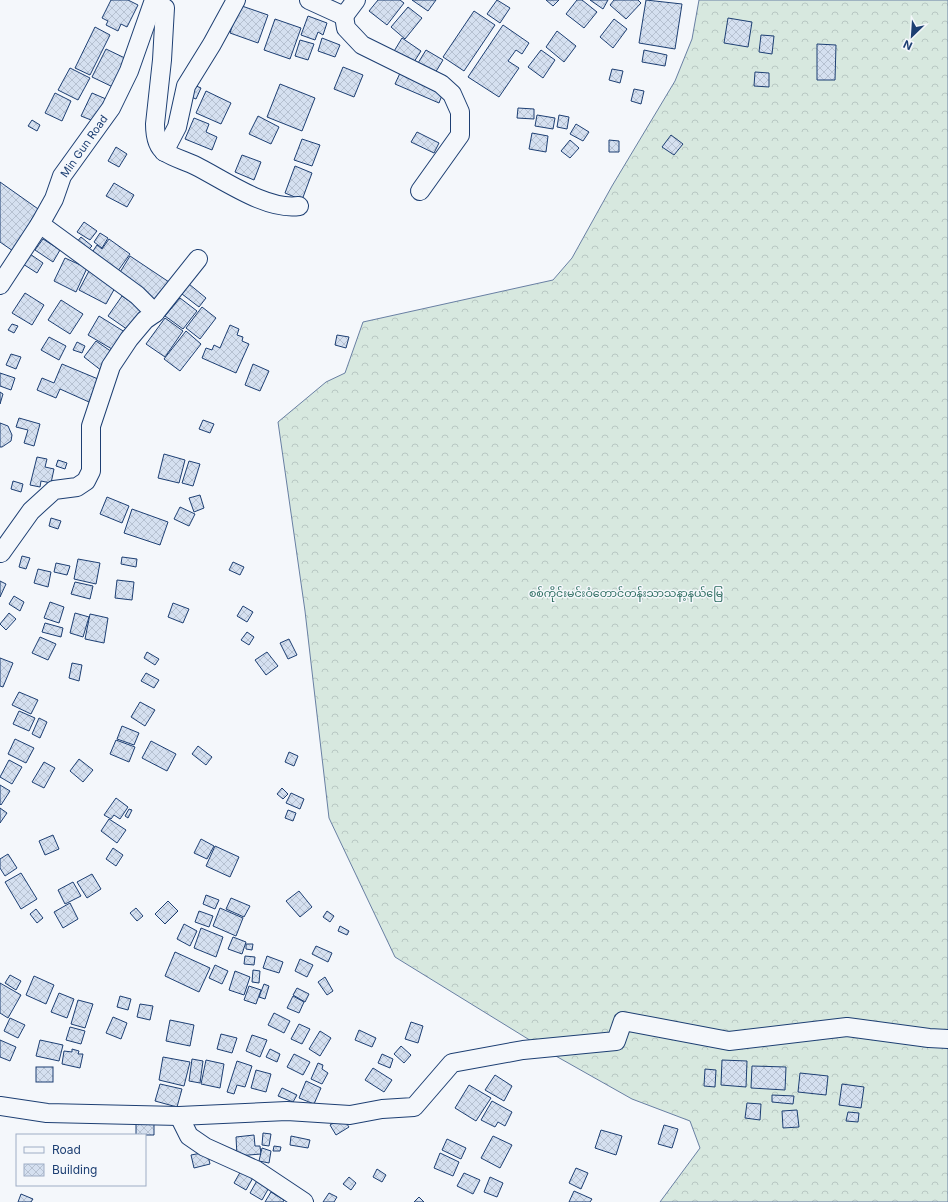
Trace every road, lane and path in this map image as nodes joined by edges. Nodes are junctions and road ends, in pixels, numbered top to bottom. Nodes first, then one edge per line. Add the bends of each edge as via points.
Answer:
1 (154, 0) edge
2 (236, 0) edge
3 (309, 0) edge
4 (356, 0) edge
5 (344, 16) junction
6 (164, 152) junction
7 (420, 191) dead end
8 (299, 206) dead end
9 (40, 224) junction
10 (198, 259) dead end
11 (0, 285) edge
12 (155, 313) junction
13 (2, 553) dead end
14 (948, 1039) edge
15 (0, 1106) edge
16 (179, 1116) junction
17 (304, 1202) edge

1 - 6 street via 165,8 155,134
1 - 9 street, Min Gun Road via 129,71 111,108 62,176 54,199
2 - 6 street via 186,86 178,127
3 - 5 street
4 - 5 street
5 - 7 street via 346,28 362,45 441,84 452,94 460,112 460,136
6 - 8 street via 247,194 283,206
9 - 11 street, Min Gun Road
9 - 12 street via 137,295
10 - 12 street
12 - 13 street via 145,320 129,339 111,366 91,426 91,471 86,481 77,488 54,490 31,511
14 - 16 street via 847,1027 729,1041 624,1021 616,1041 522,1050 452,1064 414,1107 350,1115 287,1111
15 - 16 street via 47,1114
16 - 17 street via 189,1136 205,1147 256,1170

